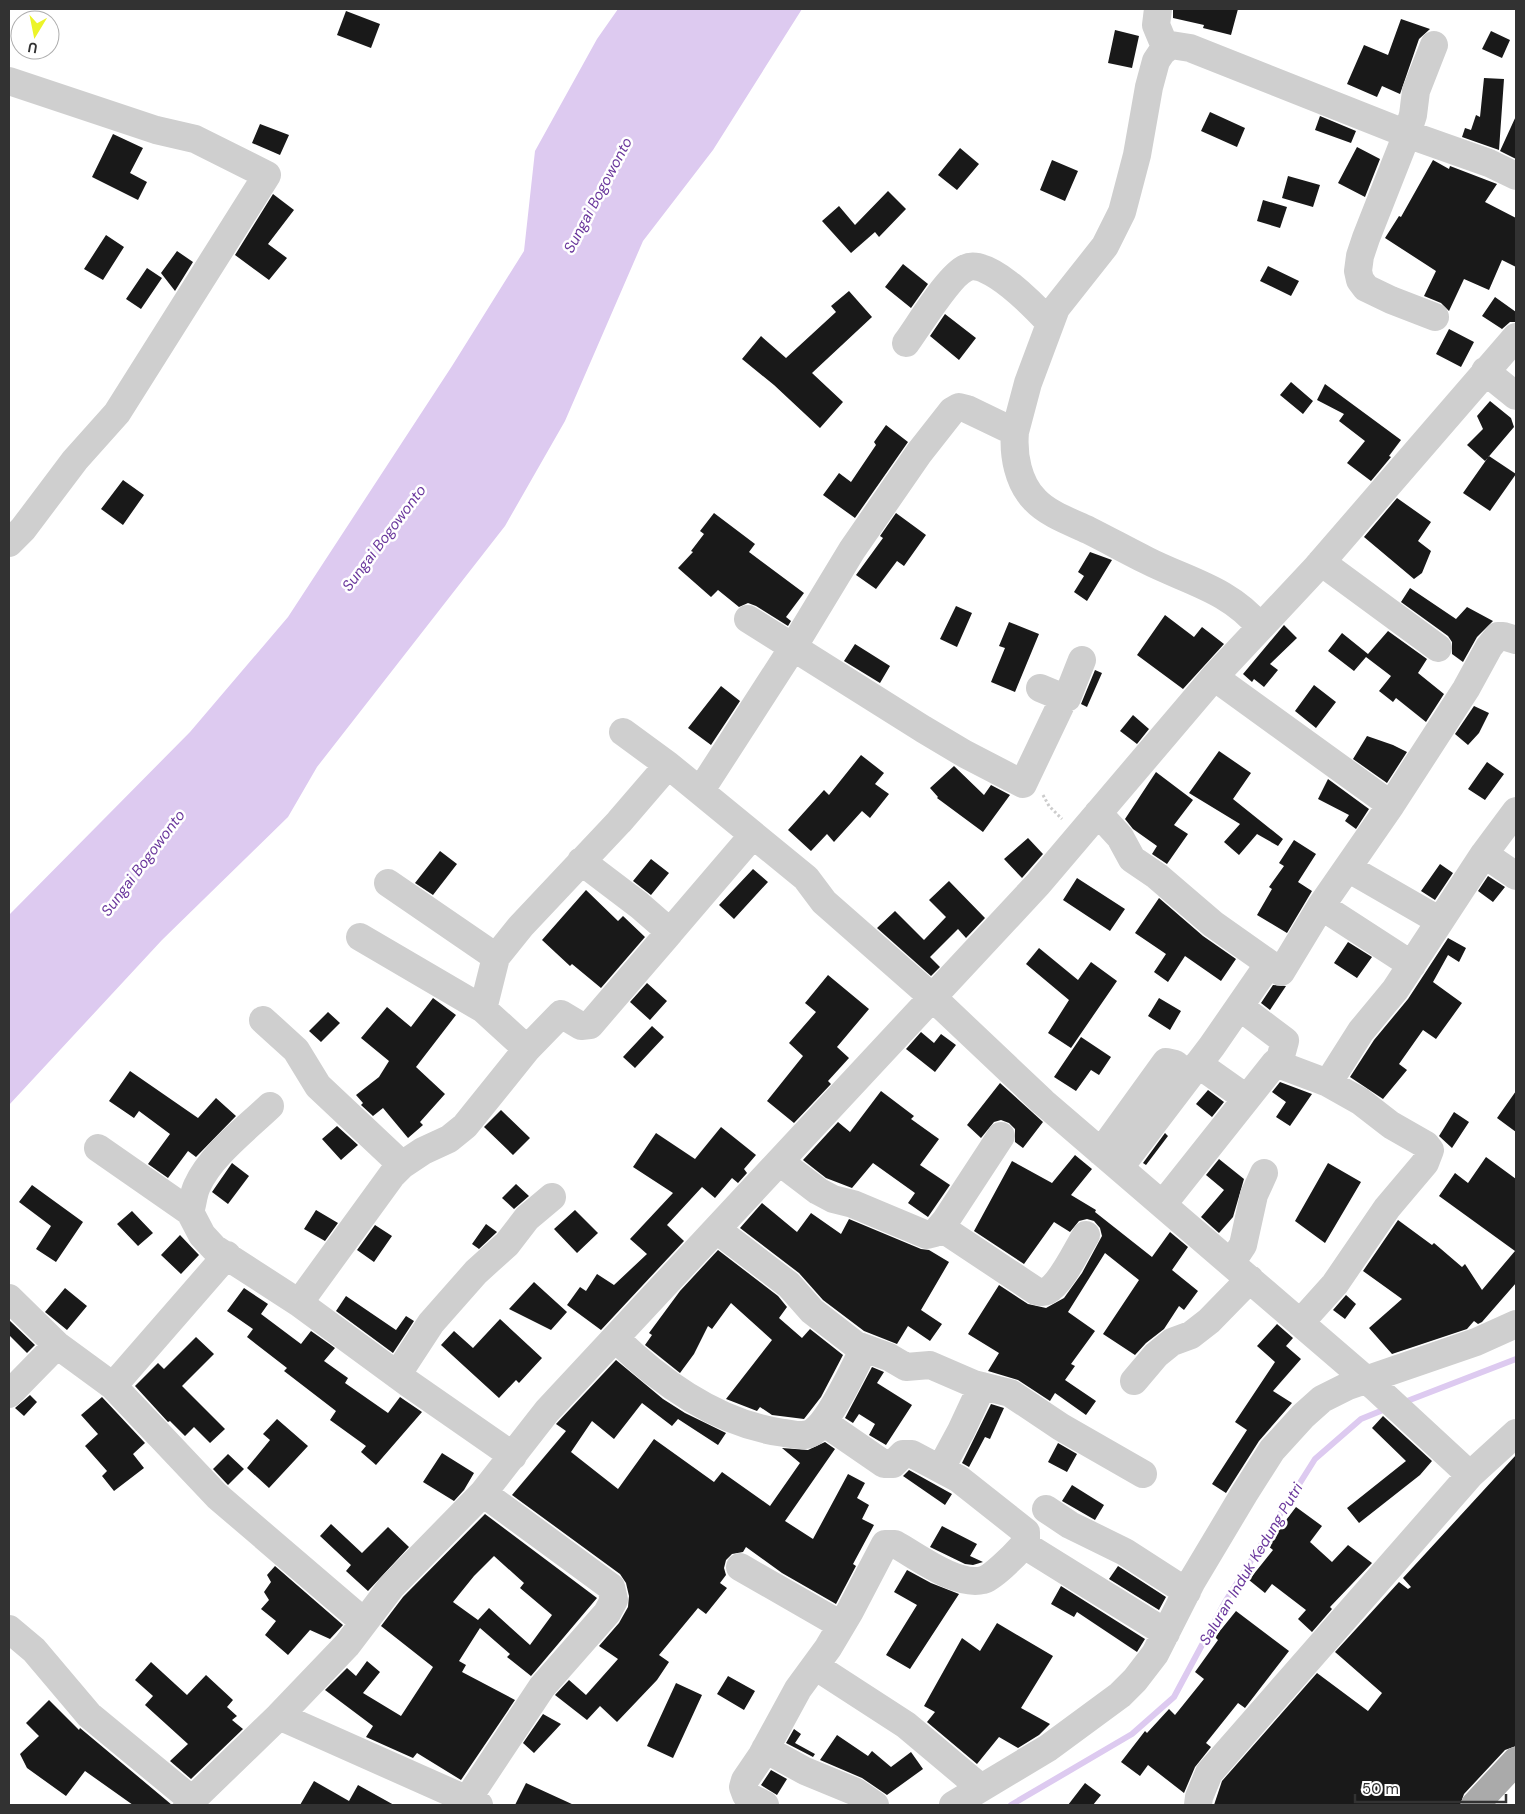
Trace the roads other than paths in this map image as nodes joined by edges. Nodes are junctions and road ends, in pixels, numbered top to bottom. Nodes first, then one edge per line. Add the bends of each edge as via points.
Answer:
1 (1158, 9) edge
2 (1434, 45) dead end
3 (1166, 49) junction
4 (9, 81) edge
5 (1407, 134) junction
6 (1516, 176) edge
7 (1435, 317) dead end
8 (1050, 323) junction
9 (1516, 337) edge
10 (906, 343) dead end
11 (1485, 371) junction
12 (1516, 396) edge
13 (1015, 432) junction
14 (9, 543) edge
15 (1321, 562) junction
16 (748, 619) dead end
17 (1260, 626) junction
18 (1516, 640) edge
19 (1438, 648) dead end
20 (792, 649) junction
21 (1082, 660) dead end
22 (1214, 678) junction
23 (623, 732) dead end
24 (668, 765) junction
25 (700, 790) junction
26 (1391, 805) junction
27 (1516, 811) edge
28 (1098, 813) junction
29 (753, 835) junction
30 (1484, 854) junction
31 (581, 861) junction
32 (1348, 868) junction
33 (1516, 876) edge
34 (388, 883) dead end
35 (1321, 906) junction
36 (1440, 922) junction
37 (670, 932) junction
38 (360, 936) dead end
39 (496, 957) junction
40 (1268, 965) junction
41 (1412, 965) junction
42 (932, 996) junction
43 (1240, 1008) junction
44 (483, 1009) junction
45 (263, 1020) dead end
46 (527, 1049) junction
47 (1279, 1063) junction
48 (1194, 1070) junction
49 (1328, 1083) junction
50 (1246, 1098) junction
51 (270, 1106) dead end
52 (1001, 1136) dead end
53 (98, 1148) dead end
54 (1110, 1159) junction
55 (780, 1162) junction
56 (402, 1165) junction
57 (1264, 1174) dead end
58 (552, 1197) dead end
59 (1163, 1204) junction
60 (190, 1212) junction
61 (940, 1227) junction
62 (718, 1230) junction
63 (1086, 1235) dead end
64 (227, 1255) junction
65 (1240, 1271) junction
66 (9, 1298) edge
67 (299, 1303) junction
68 (1300, 1324) junction
69 (1516, 1324) edge
70 (615, 1338) junction
71 (57, 1344) junction
72 (864, 1348) junction
73 (397, 1375) junction
74 (1134, 1381) dead end
75 (1371, 1384) junction
76 (113, 1386) junction
77 (982, 1386) junction
78 (9, 1394) edge
79 (823, 1422) junction
80 (1516, 1433) edge
81 (513, 1456) junction
82 (940, 1468) junction
83 (1143, 1474) dead end
84 (1470, 1475) junction
85 (483, 1493) junction
86 (1046, 1510) dead end
87 (1026, 1546) junction
88 (740, 1567) dead end
89 (1187, 1592) junction
90 (364, 1622) junction
91 (841, 1626) junction
92 (9, 1629) edge
93 (1166, 1634) junction
94 (815, 1666) junction
95 (279, 1716) junction
96 (765, 1749) junction
97 (1516, 1761) edge
98 (981, 1788) junction
99 (473, 1802) edge
100 (189, 1803) edge
101 (765, 1805) edge
102 (875, 1805) edge
103 (953, 1805) edge
104 (1198, 1805) edge
105 (1475, 1805) edge

1 - 3 street via 1156,25
2 - 5 street via 1416,91
3 - 5 street via 1171,46 1190,48
3 - 8 street via 1156,60 1138,155 1122,212 1105,246 1061,299
4 - 14 street via 156,130 195,139 267,175 117,413
5 - 6 street
5 - 7 street via 1366,238 1358,271 1366,288
8 - 10 street via 1025,295 990,273 975,266 967,267 959,272
8 - 13 street via 1028,383
9 - 11 street
11 - 12 street
11 - 15 street
13 - 17 street via 1016,463 1024,485 1050,512 1227,597 1246,610
13 - 20 street via 967,409 959,407 952,412 919,453 852,550
15 - 17 street
15 - 19 street
16 - 20 street
17 - 22 street
18 - 26 street via 1503,636 1494,640
20 - 21 street via 965,754 1022,784 1052,693 1067,698
20 - 25 street
22 - 26 street
22 - 28 street
23 - 24 street
24 - 25 street
24 - 31 street
25 - 29 street
26 - 32 street
27 - 30 street
28 - 40 street via 1120,837 1132,859
28 - 42 street via 1038,884
29 - 37 street
29 - 42 street via 806,878 824,902
30 - 33 street
30 - 36 street
31 - 37 street
31 - 39 street
32 - 35 street
32 - 36 street
34 - 39 street
35 - 40 street via 1283,970 1278,972
35 - 41 street
36 - 41 street
37 - 46 street via 590,1025 581,1026 561,1014
38 - 44 street
39 - 44 street
40 - 43 street
41 - 49 street via 1361,1031
42 - 54 street via 1043,1102
42 - 55 street
43 - 47 street via 1284,1041
43 - 48 street
44 - 46 street
45 - 56 street via 296,1050 318,1086
46 - 56 street via 465,1126 449,1140
47 - 49 street
47 - 50 street via 1273,1065
48 - 50 street
48 - 54 street via 1166,1062
49 - 68 street via 1426,1144 1430,1150 1425,1163 1387,1208 1335,1284
50 - 59 street
51 - 60 street via 203,1175
52 - 61 street
53 - 60 street
54 - 59 street
55 - 61 street via 833,1199 927,1235
55 - 62 street
56 - 67 street
57 - 65 street via 1254,1195 1242,1245
58 - 73 street via 527,1218 507,1244 469,1279 431,1323
59 - 65 street
60 - 64 street via 202,1235 214,1248
61 - 63 street via 1036,1291 1043,1292 1058,1280
62 - 70 street
62 - 72 street via 789,1285 833,1329
64 - 67 street
64 - 76 street
65 - 68 street
65 - 74 street via 1209,1321 1191,1335 1172,1342
66 - 71 street
67 - 73 street
68 - 75 street
69 - 75 street
70 - 79 street via 645,1367 717,1415 756,1429 803,1436
70 - 81 street via 547,1411
71 - 76 street
71 - 78 street
72 - 77 street via 889,1357 906,1368 930,1365
72 - 79 street via 851,1378
73 - 81 street
75 - 84 street
75 - 89 street via 1322,1399 1302,1416 1272,1450
76 - 90 street via 217,1496
77 - 82 street
77 - 83 street via 1010,1393 1060,1427
79 - 82 street via 884,1464 893,1464 907,1453
80 - 84 street
81 - 85 street
82 - 87 street via 959,1479 1026,1532
84 - 104 street via 1209,1773
85 - 90 street via 391,1587
85 - 99 street via 610,1586 614,1600 542,1687
86 - 89 street via 1125,1552
87 - 91 street via 984,1580 969,1581 895,1544 885,1544
87 - 93 street
88 - 91 street
89 - 93 street
90 - 95 street via 347,1645
91 - 94 street
92 - 100 street via 34,1650 89,1715
93 - 98 street via 1148,1665 1120,1695 1048,1748
94 - 96 street via 798,1689
94 - 98 street via 906,1725
95 - 99 street
95 - 100 street
96 - 101 street via 743,1786 746,1795
96 - 102 street via 805,1771 856,1792
97 - 105 main road
98 - 103 street

